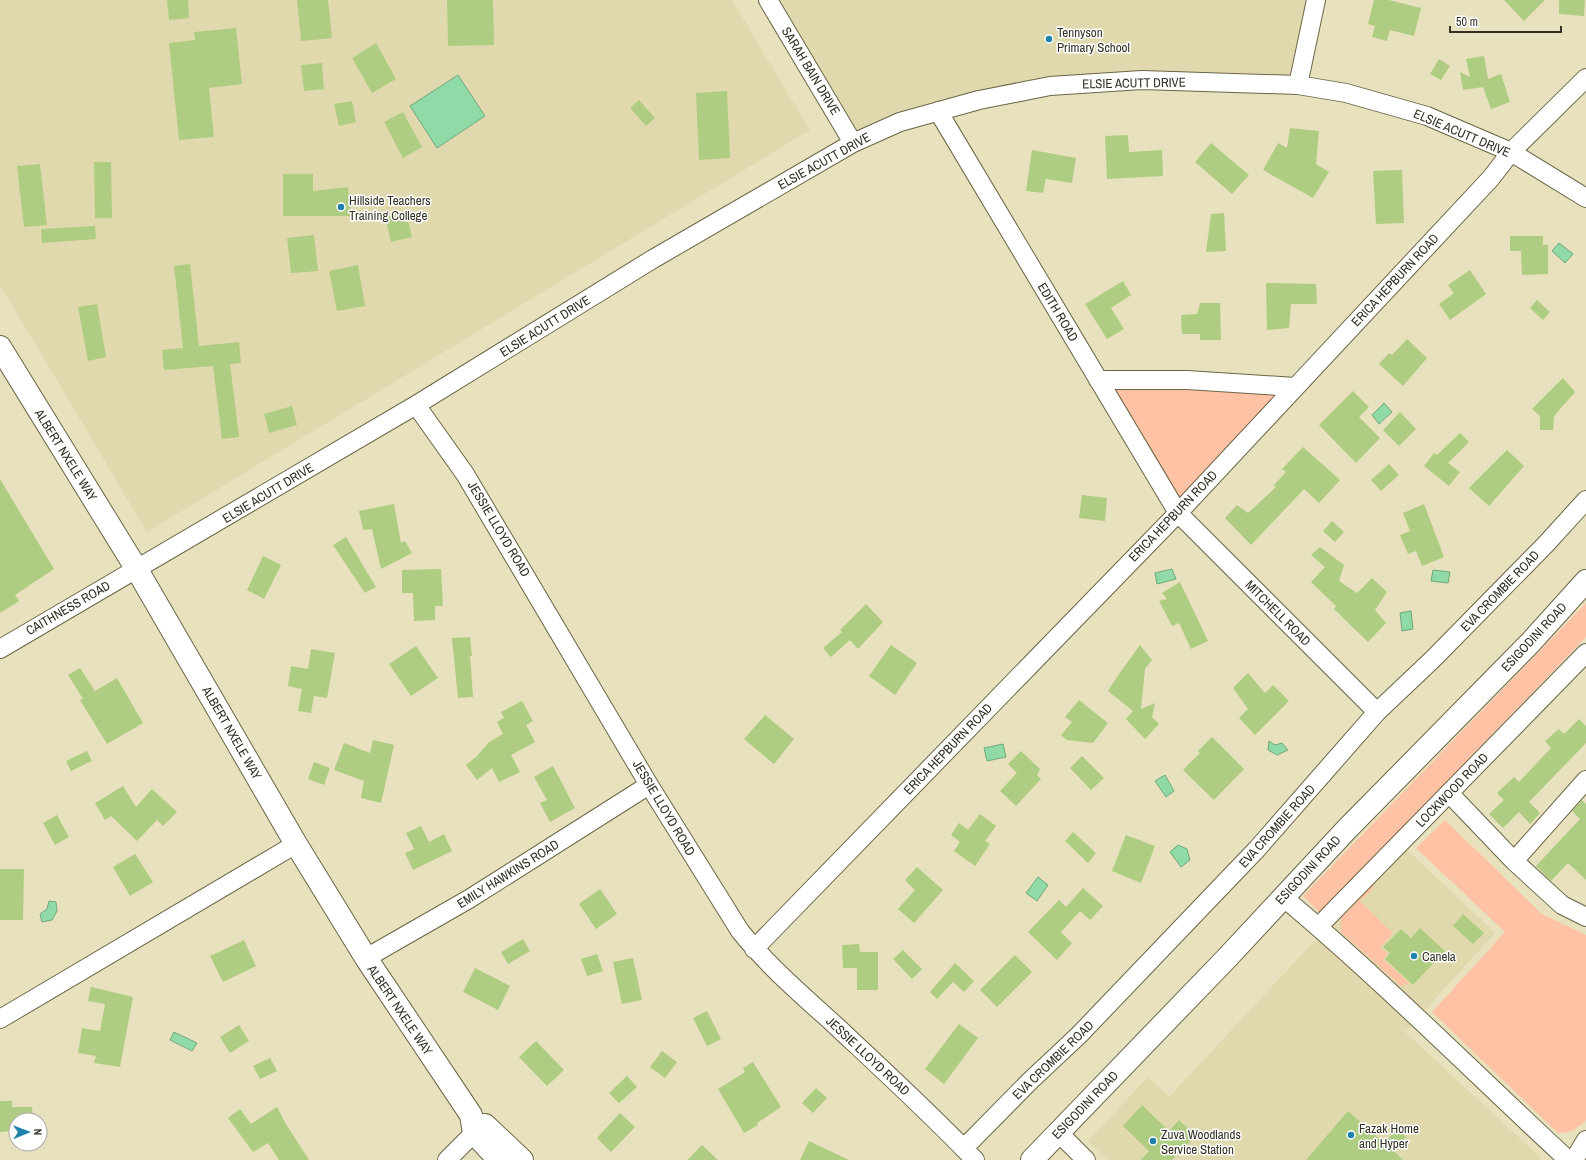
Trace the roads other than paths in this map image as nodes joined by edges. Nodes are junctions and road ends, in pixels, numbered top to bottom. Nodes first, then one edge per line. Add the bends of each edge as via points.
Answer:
1 (768, 0) edge
2 (1316, 0) edge
3 (1586, 78) edge
4 (1298, 85) junction
5 (938, 112) junction
6 (853, 143) junction
7 (1511, 152) junction
8 (1586, 198) edge
9 (0, 347) edge
10 (1098, 380) junction
11 (1295, 387) junction
12 (416, 405) junction
13 (1586, 500) edge
14 (1178, 513) junction
15 (136, 568) junction
16 (1586, 581) edge
17 (0, 648) edge
18 (1586, 653) edge
19 (1377, 712) junction
20 (1586, 780) edge
21 (649, 785) junction
22 (1449, 793) junction
23 (296, 844) junction
24 (1514, 861) junction
25 (1283, 897) junction
26 (1586, 917) edge
27 (1318, 926) junction
28 (754, 949) junction
29 (366, 958) junction
30 (0, 1019) edge
31 (476, 1124) junction
32 (1059, 1133) junction
33 (1586, 1140) edge
34 (970, 1154) edge
35 (447, 1160) edge
36 (499, 1160) edge
37 (522, 1160) edge
38 (1032, 1160) edge
39 (1086, 1160) edge
40 (1568, 1160) edge
41 (1574, 1160) edge

1 - 6 street, SARAH BAIN DRIVE
2 - 4 street
3 - 7 street, ERICA HEPBURN ROAD
4 - 5 street, ELSIE ACUTT DRIVE via 1142,80 1050,86 979,100
4 - 7 street, ELSIE ACUTT DRIVE via 1346,94 1427,116
5 - 6 street, ELSIE ACUTT DRIVE via 900,122
5 - 10 street, EDITH ROAD
6 - 12 street, ELSIE ACUTT DRIVE via 653,259
7 - 8 street, ELSIE ACUTT DRIVE
7 - 11 street, ERICA HEPBURN ROAD via 1491,178
9 - 15 main road, ALBERT NXELE WAY
10 - 11 street via 1187,380
10 - 14 street, EDITH ROAD
11 - 14 street, ERICA HEPBURN ROAD
12 - 15 street, ELSIE ACUTT DRIVE
12 - 21 street, JESSIE LLOYD ROAD via 465,474
13 - 19 street, EVA CROMBIE ROAD via 1433,659
14 - 19 street, MITCHELL ROAD
14 - 28 street, ERICA HEPBURN ROAD
15 - 17 street, CAITHNESS ROAD
15 - 23 main road, ALBERT NXELE WAY
16 - 25 main road, ESIGODINI ROAD via 1531,642 1425,748
18 - 22 street, LOCKWOOD ROAD
19 - 34 street, EVA CROMBIE ROAD via 1257,849 1079,1035 1030,1081
20 - 24 street
21 - 28 street, JESSIE LLOYD ROAD via 733,921
21 - 29 street, EMILY HAWKINS ROAD via 469,899
22 - 24 street
22 - 27 street, LOCKWOOD ROAD
23 - 29 main road, ALBERT NXELE WAY
23 - 30 street
24 - 26 street via 1562,905
25 - 27 street
25 - 32 main road, ESIGODINI ROAD
27 - 40 street
28 - 34 street, JESSIE LLOYD ROAD
29 - 31 main road, ALBERT NXELE WAY
31 - 35 street
31 - 36 main road, ALBERT NXELE WAY
31 - 37 main road, ALBERT NXELE WAY
32 - 38 main road, ESIGODINI ROAD
32 - 39 street
33 - 41 street

